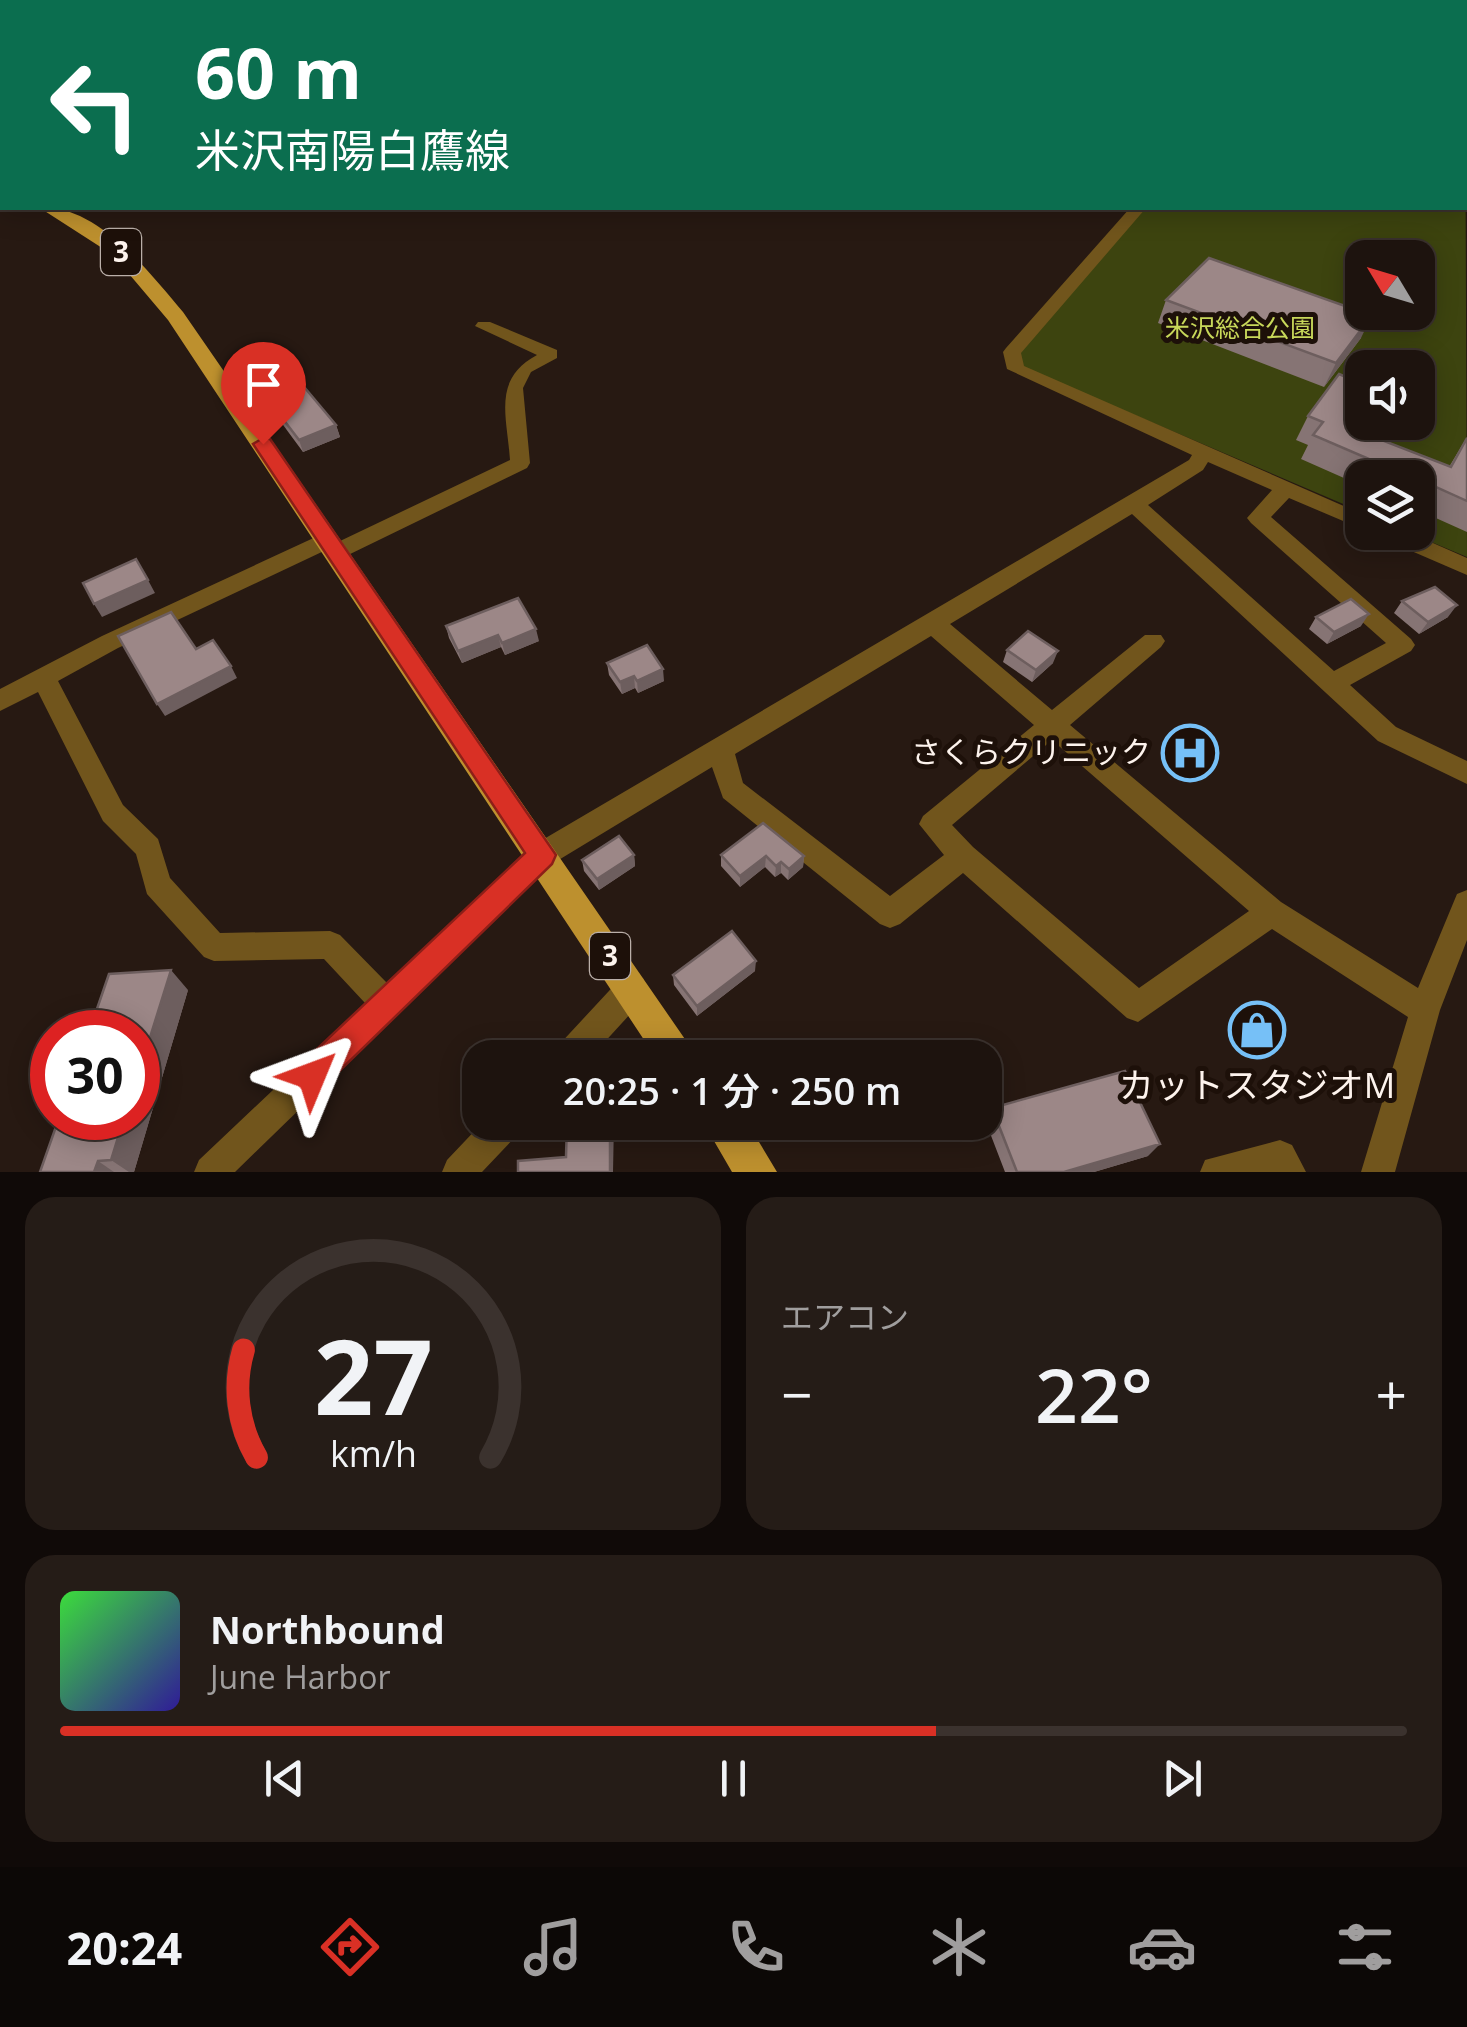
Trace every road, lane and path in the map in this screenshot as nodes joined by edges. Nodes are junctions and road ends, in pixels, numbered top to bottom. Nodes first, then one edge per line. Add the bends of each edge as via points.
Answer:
1 (52, 210) edge
2 (1136, 210) edge
3 (484, 326) dead end
4 (1204, 452) junction
5 (1286, 488) junction
6 (1134, 504) junction
7 (1345, 514) edge
8 (332, 546) junction
9 (1429, 550) edge
10 (1467, 567) edge
11 (931, 622) junction
12 (1153, 642) dead end
13 (43, 677) junction
14 (1331, 684) junction
15 (0, 701) edge
16 (1050, 724) junction
17 (720, 748) junction
18 (1467, 773) edge
19 (542, 855) junction
20 (963, 856) junction
21 (1467, 903) edge
22 (1270, 912) junction
23 (632, 990) junction
24 (387, 1004) junction
25 (1425, 1010) junction
26 (585, 1040) edge
27 (666, 1040) edge
28 (489, 1140) edge
29 (734, 1140) edge
30 (210, 1172) edge
31 (460, 1172) edge
32 (756, 1172) edge
33 (1217, 1172) edge
34 (1289, 1172) edge
35 (1378, 1172) edge

1 - 8 main road, 3 via 120,251 158,293
2 - 4 street via 1012,352 1016,368
3 - 8 street via 551,354 524,369 514,388 520,462
4 - 5 street
4 - 6 street via 1196,465
5 - 7 street
5 - 14 street via 1258,518 1403,644
6 - 11 street
6 - 14 street
8 - 13 street
8 - 19 main road, 3
9 - 10 street
11 - 16 street
11 - 17 street
12 - 16 street
13 - 15 street
13 - 24 street via 113,813 148,848 157,885 214,947 330,945
14 - 18 street via 1387,734
16 - 20 street via 933,824
16 - 22 street
17 - 19 street
17 - 20 street via 732,790 890,914
19 - 23 main road, 3
19 - 24 street
20 - 22 street via 1138,1008
21 - 25 street
22 - 25 street
23 - 26 street
23 - 27 main road, 3
24 - 30 street
25 - 35 street
28 - 31 street
29 - 32 main road
33 - 34 street via 1280,1157

